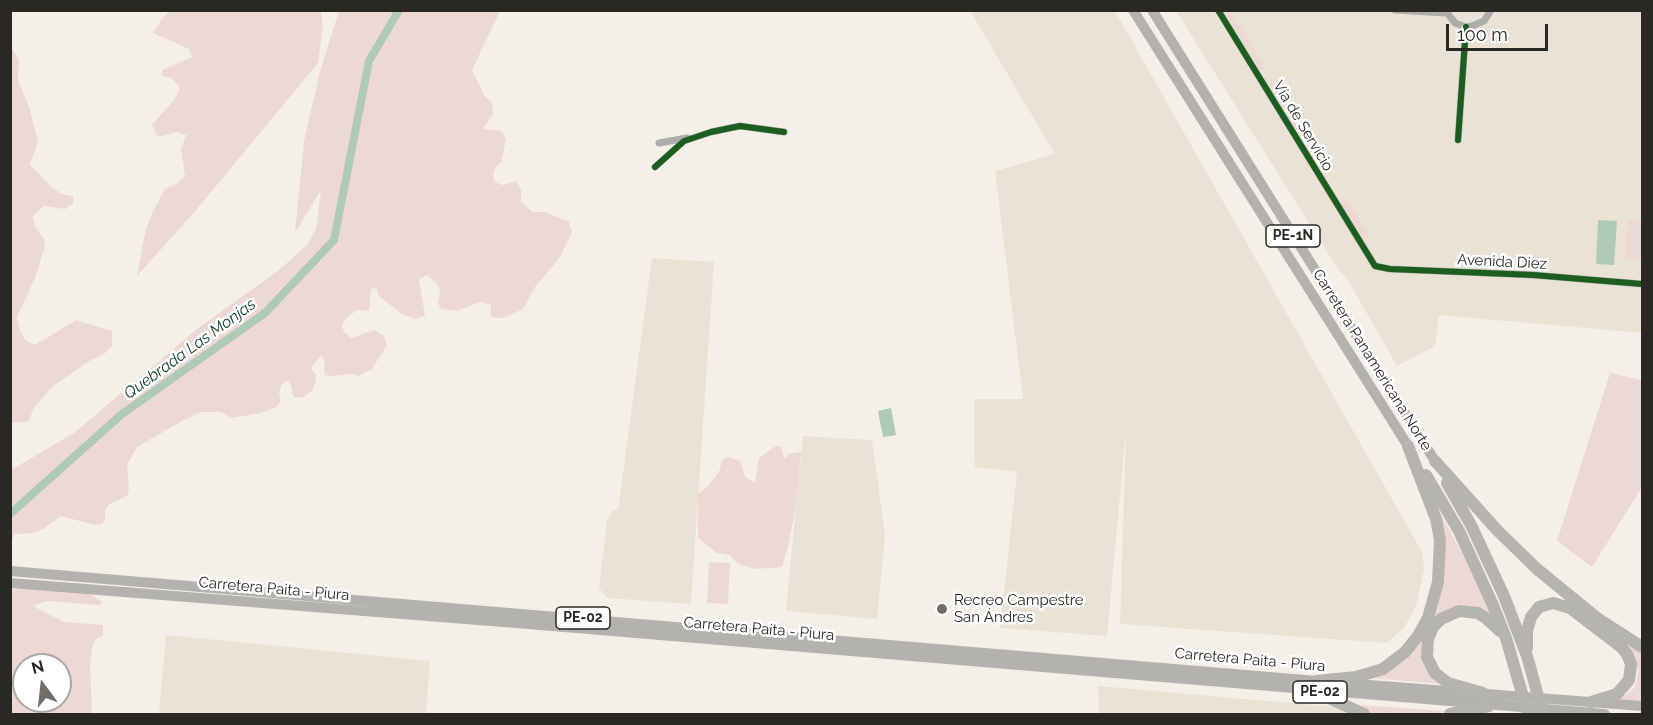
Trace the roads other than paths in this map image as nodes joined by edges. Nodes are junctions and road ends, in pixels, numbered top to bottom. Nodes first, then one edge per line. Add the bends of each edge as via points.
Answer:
1 (1132, 10) edge
2 (1152, 10) edge
3 (1218, 10) edge
4 (1395, 10) edge
5 (1491, 10) edge
6 (1446, 12) edge
7 (1466, 27) junction
8 (784, 132) dead end
9 (695, 136) junction
10 (1458, 140) dead end
11 (660, 143) dead end
12 (656, 167) dead end
13 (1259, 181) junction
14 (1246, 189) junction
15 (1366, 255) joint
16 (1642, 284) edge
17 (1408, 446) junction
18 (1435, 461) junction
19 (10, 571) edge
20 (10, 583) edge
21 (1506, 638) junction
22 (1642, 647) edge
23 (1527, 656) junction
24 (1315, 686) junction
25 (1483, 693) junction
26 (1591, 702) junction
27 (1488, 706) junction
28 (1642, 706) edge
29 (1364, 714) edge
30 (1450, 714) edge
31 (1528, 714) edge
32 (1543, 714) edge
33 (1583, 714) edge
34 (1605, 714) edge

1 - 14 highway, Carretera Panamericana Norte / PE-1N
2 - 13 highway, Carretera Panamericana Norte / PE-1N
3 - 15 street, Vía de Servicio
4 - 6 street
5 - 7 street via 1484,21
6 - 7 street via 1455,23
7 - 10 street
8 - 9 street via 740,126
9 - 11 street
9 - 12 street via 675,148
13 - 14 highway
13 - 18 highway, Carretera Panamericana Norte / PE-1N
14 - 17 highway, Carretera Panamericana Norte / PE-1N
15 - 16 street, Avenida Diez via 1381,268
17 - 21 highway, Carretera Panamericana Norte / PE-1N via 1459,531
17 - 24 highway via 1440,540 1438,582 1428,618 1405,652 1383,669
18 - 22 highway via 1537,569 1597,618
18 - 23 highway, Carretera Panamericana Norte / PE-1N via 1488,561
19 - 24 highway, Carretera Paita - Piura / PE-02
20 - 24 highway, Carretera Paita - Piura / PE-02
21 - 25 highway via 1487,619 1469,611 1445,616 1430,634 1427,657 1435,674 1455,686
21 - 31 highway, Carretera Panamericana Norte / PE-1N
23 - 26 highway via 1528,626 1533,612 1548,603 1570,608 1621,647 1631,664 1629,680 1621,691
23 - 32 highway, Carretera Panamericana Norte / PE-1N
24 - 25 highway, Carretera Paita - Piura / PE-02
24 - 27 highway, Carretera Paita - Piura / PE-02
24 - 29 highway
25 - 26 highway, PE-02
26 - 28 highway, PE-02
27 - 30 highway
27 - 33 highway, Carretera Paita - Piura / PE-02
33 - 34 highway, PE-02

